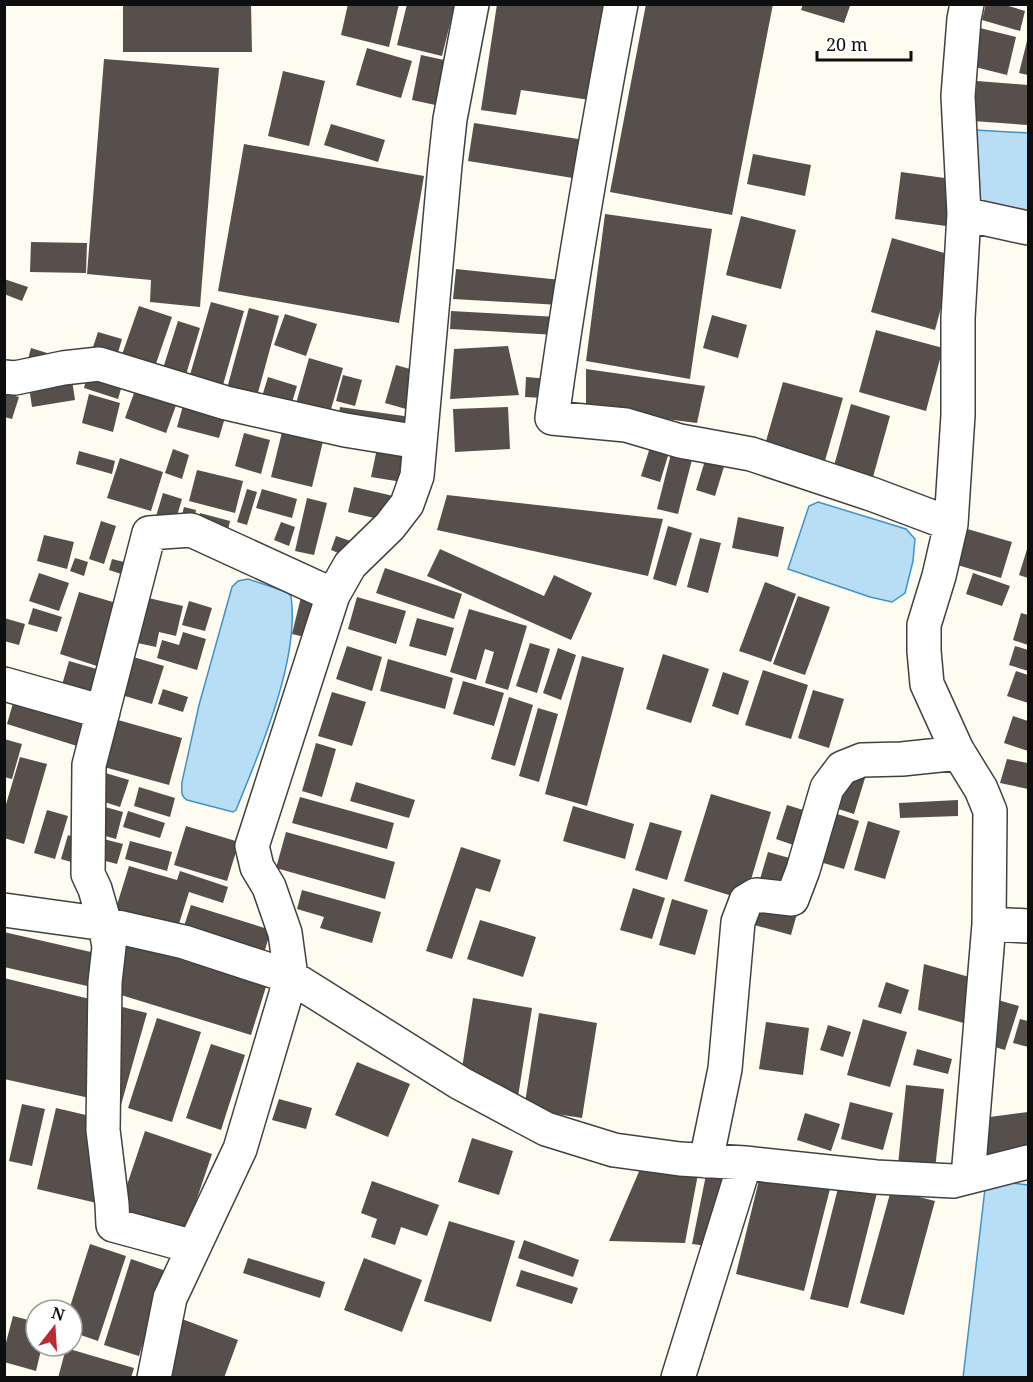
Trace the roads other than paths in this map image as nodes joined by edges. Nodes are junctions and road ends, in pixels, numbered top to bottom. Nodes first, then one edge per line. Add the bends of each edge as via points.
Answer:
1 (472, 4) edge
2 (621, 4) edge
3 (967, 4) edge
4 (964, 214) junction
5 (1029, 228) edge
6 (4, 377) edge
7 (419, 442) junction
8 (951, 524) junction
9 (333, 595) junction
10 (4, 684) edge
11 (103, 712) junction
12 (959, 753) junction
13 (4, 910) edge
14 (105, 924) junction
15 (990, 924) junction
16 (1029, 926) edge
17 (291, 977) junction
18 (706, 1161) junction
19 (1029, 1162) edge
20 (745, 1163) junction
21 (968, 1177) junction
22 (194, 1247) junction
23 (154, 1377) edge
24 (678, 1377) edge

1 - 7 street via 450,119
2 - 8 street via 552,418 626,425 680,441 751,454
3 - 4 street via 958,96
4 - 5 street
4 - 8 street
6 - 7 street via 99,364 226,403
7 - 9 street via 417,476 407,504 350,565
8 - 12 street via 924,625 924,651 927,684
9 - 11 street via 190,530 149,533
9 - 17 street via 252,846 285,933
10 - 11 street
11 - 14 street via 89,765 88,874
12 - 15 street via 990,811
12 - 18 street via 862,760 842,768 827,788 792,899 756,895 746,901 738,922 725,1069
13 - 14 street
14 - 17 street via 184,942
14 - 22 street via 109,947 103,1130 113,1225
15 - 16 street
15 - 21 street
17 - 18 street via 460,1083 546,1129 614,1150
17 - 22 street via 240,1149
18 - 20 street
19 - 21 street
20 - 21 street via 876,1177 953,1181
20 - 24 street
22 - 23 street via 170,1298

